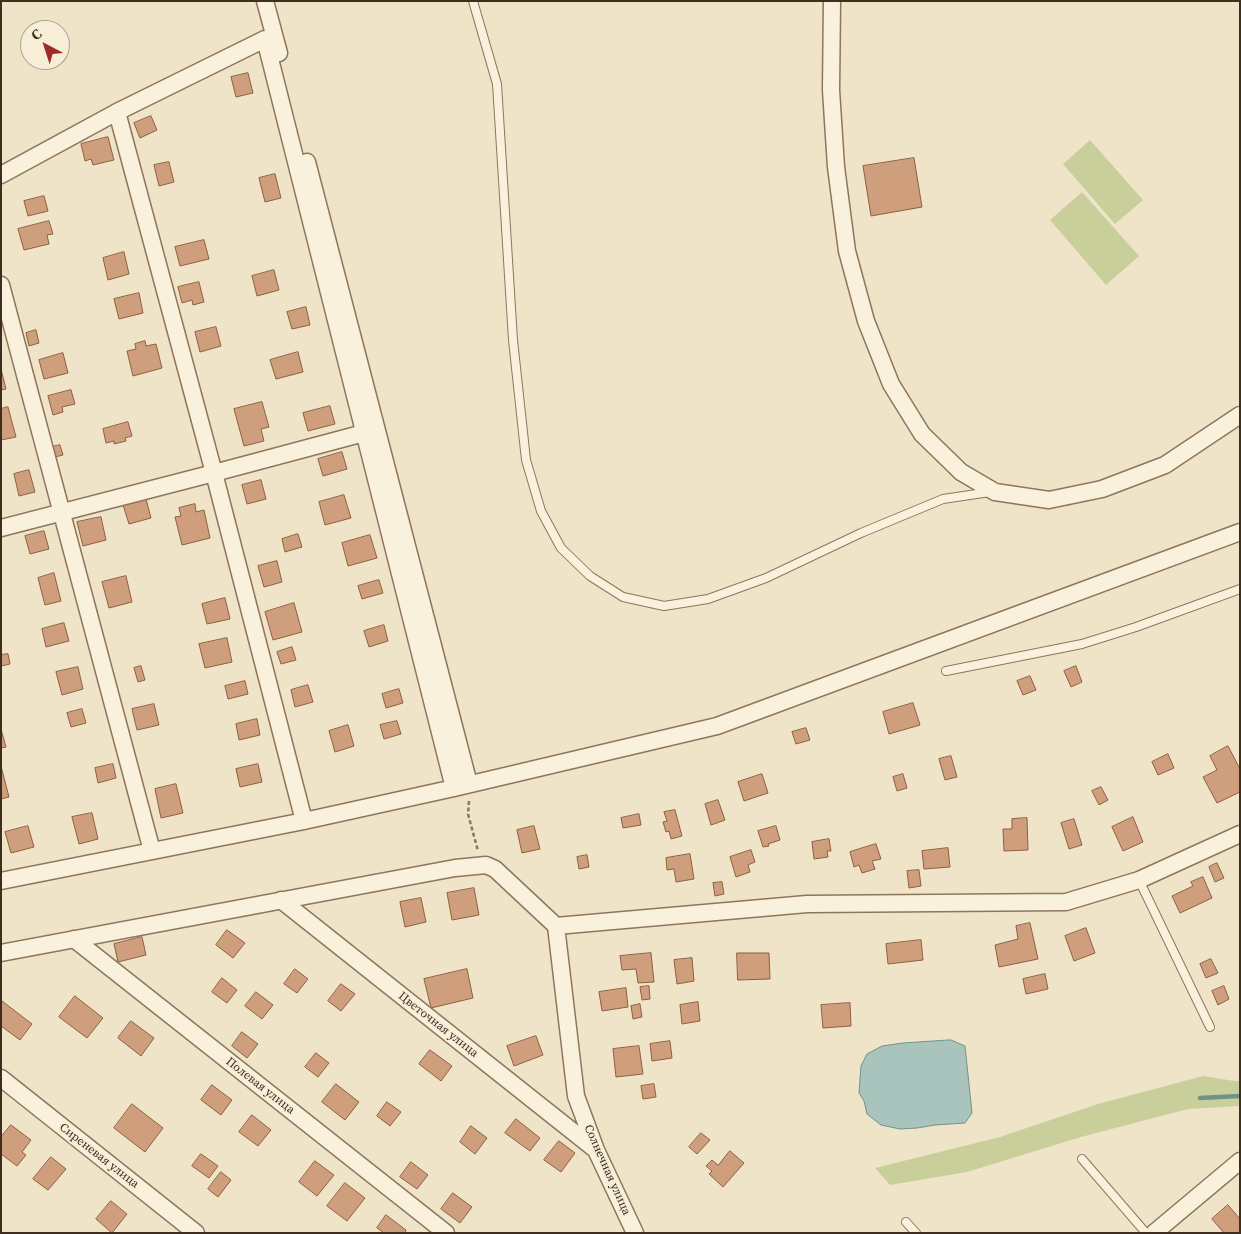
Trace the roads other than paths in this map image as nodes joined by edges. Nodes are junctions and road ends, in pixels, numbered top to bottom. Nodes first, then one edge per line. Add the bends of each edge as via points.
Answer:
1 (265, 1) edge
2 (473, 1) edge
3 (832, 1) edge
4 (117, 112) junction
5 (1, 175) edge
6 (1, 285) edge
7 (1240, 415) edge
8 (364, 433) junction
9 (214, 473) junction
10 (995, 492) junction
11 (62, 512) junction
12 (1, 528) edge
13 (1240, 532) edge
14 (1240, 589) edge
15 (946, 671) dead end
16 (461, 786) junction
17 (304, 821) junction
18 (1240, 834) edge
19 (152, 851) junction
20 (1139, 880) junction
21 (1, 881) edge
22 (281, 900) junction
23 (556, 926) junction
24 (74, 939) junction
25 (1, 953) edge
26 (1210, 1027) dead end
27 (1, 1078) edge
28 (596, 1150) junction
29 (1082, 1159) dead end
30 (1240, 1161) edge
31 (906, 1222) dead end
32 (196, 1233) edge
33 (446, 1233) edge
34 (635, 1233) edge
35 (916, 1233) edge
36 (1146, 1233) edge
37 (1154, 1233) edge

1 - 16 street
2 - 10 lane via 497,84 512,340 526,460 541,511 561,548 584,571 623,597 664,606 708,599 766,578 861,532 943,499
3 - 10 street via 831,90 836,167 847,251 866,321 891,384 922,434 961,472
4 - 5 street
4 - 8 street via 265,39
4 - 9 street
6 - 11 street
7 - 10 street via 1165,465 1102,489 1049,500
8 - 9 street
8 - 16 street
9 - 11 street
9 - 17 street
11 - 12 street
11 - 19 street
13 - 16 street via 717,726
14 - 15 lane via 1082,644
16 - 17 street
17 - 19 street
18 - 20 street
19 - 21 street
20 - 23 street via 1066,902 807,904
20 - 26 lane
22 - 23 street via 486,865 495,869
22 - 24 street
22 - 28 street, Цветочная улица
23 - 28 street, Солнечная улица via 576,1096
24 - 25 street
24 - 33 street, Полевая улица
27 - 32 street, Сиреневая улица
28 - 34 street, Солнечная улица
29 - 36 lane
30 - 37 street
31 - 35 lane

